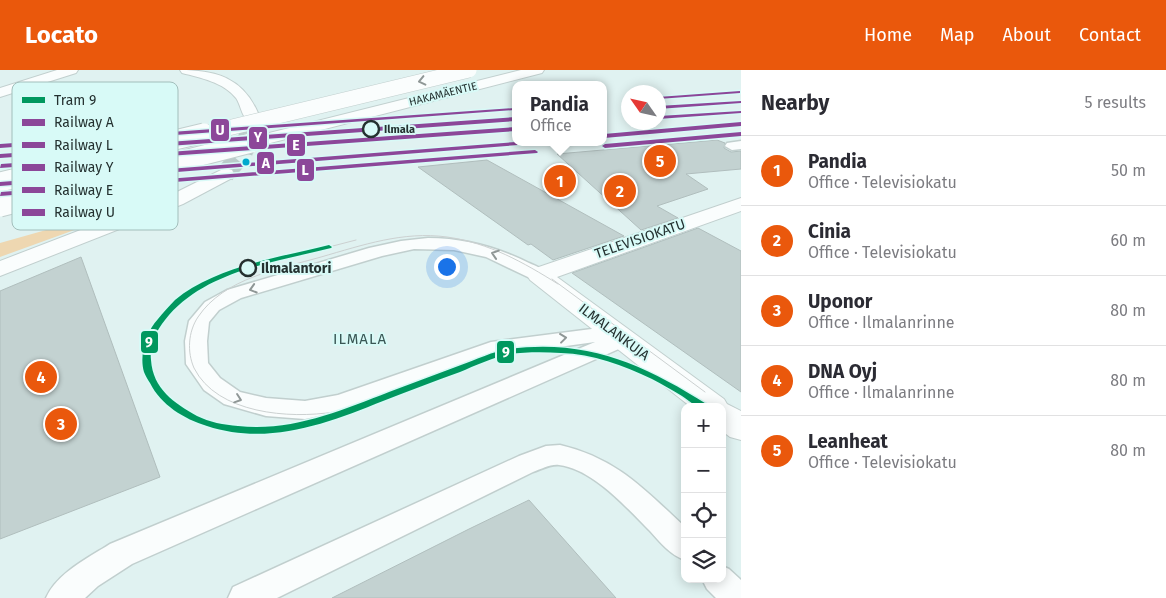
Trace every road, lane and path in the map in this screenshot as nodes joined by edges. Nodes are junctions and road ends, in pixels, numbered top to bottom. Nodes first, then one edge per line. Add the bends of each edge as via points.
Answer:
1 (71, 70) edge
2 (187, 70) edge
3 (469, 70) edge
4 (537, 70) edge
5 (34, 82) edge
6 (12, 89) edge
7 (0, 93) edge
8 (250, 113) tunnel mouth
9 (178, 139) edge
10 (178, 162) edge
11 (225, 174) tunnel mouth
12 (178, 199) edge
13 (741, 204) edge
14 (99, 230) edge
15 (0, 269) edge
16 (539, 275) junction
17 (618, 336) junction
18 (708, 403) edge
19 (726, 417) edge
20 (741, 428) edge
21 (681, 543) edge
22 (722, 583) edge
23 (62, 598) edge
24 (244, 598) edge
25 (738, 598) edge

1 - 5 main road
2 - 8 main road via 233,87 241,93
3 -> 9 main road, HAKAMÄENTIE, bridge
4 - 10 main road, HAKAMÄENTIE, bridge
6 - 7 main road
11 - 12 main road
13 - 16 main road, TELEVISIOKATU
14 - 15 main road
16 - 17 main road, ILMALANKUJA
16 -> 17 lane via 509,258 469,246 411,244 381,250 234,294 212,306 199,321 197,364 212,384 232,398 266,407 305,410 341,403 491,349
17 - 18 main road, ILMALANKUJA
17 - 23 lane via 121,554 87,576
19 - 20 main road
21 - 24 lane via 608,474 592,464 558,455 524,465
22 - 25 lane

